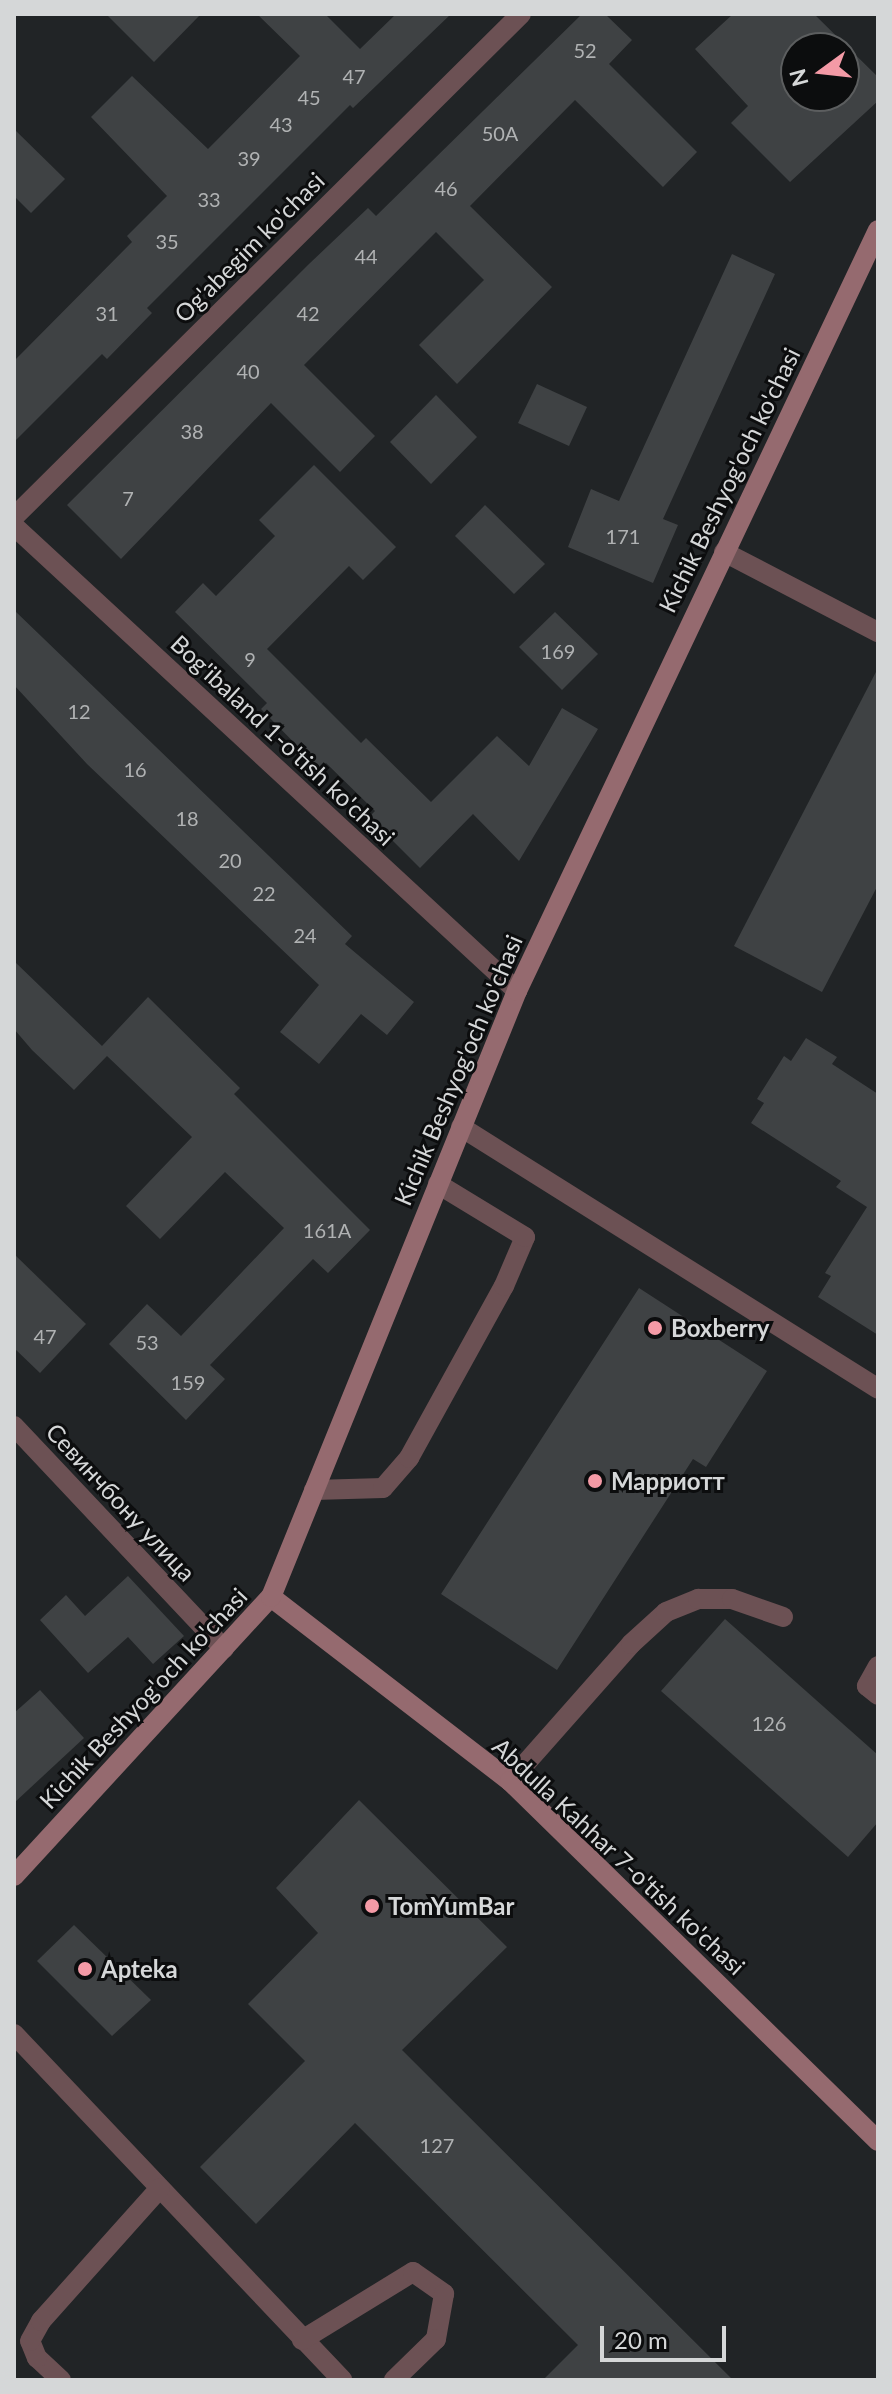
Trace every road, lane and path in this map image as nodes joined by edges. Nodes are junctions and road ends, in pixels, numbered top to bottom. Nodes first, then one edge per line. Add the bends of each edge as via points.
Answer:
1 (521, 14) edge
2 (878, 230) edge
3 (14, 517) edge
4 (14, 526) edge
5 (724, 552) junction
6 (878, 632) edge
7 (517, 991) junction
8 (461, 1127) junction
9 (438, 1184) junction
10 (878, 1389) edge
11 (14, 1426) edge
12 (314, 1490) junction
13 (271, 1597) junction
14 (783, 1617) dead end
15 (224, 1649) junction
16 (878, 1666) edge
17 (878, 1695) edge
18 (510, 1781) junction
19 (14, 1876) edge
20 (14, 2034) edge
21 (878, 2141) edge
22 (160, 2188) junction
23 (302, 2340) junction
24 (61, 2380) edge
25 (342, 2380) edge
26 (394, 2380) edge

1 - 3 street, Og'abegim ko'chasi
2 - 5 street, Kichik Beshyog'och ko'chasi
4 - 7 street, Bog'ibaland 1-o'tish ko'chasi
5 - 6 street
5 - 7 street, Kichik Beshyog'och ko'chasi
7 - 8 street, Kichik Beshyog'och ko'chasi
8 - 9 street, Kichik Beshyog'och ko'chasi
8 - 10 street
9 - 12 street, Kichik Beshyog'och ko'chasi
9 - 12 street via 525,1237 409,1458 383,1488
11 - 15 street, Севинчбону улица
12 - 13 street, Kichik Beshyog'och ko'chasi
13 - 15 street, Kichik Beshyog'och ko'chasi
13 - 18 street, Abdulla Kahhar 7-o'tish ko'chasi
14 - 18 street via 732,1599 698,1599 666,1612 631,1644
15 - 19 street, Kichik Beshyog'och ko'chasi
16 - 17 street via 867,1686
18 - 21 street, Abdulla Kahhar 7-o'tish ko'chasi
20 - 22 street
22 - 23 street
22 - 24 street via 41,2321 30,2341 37,2358
23 - 25 street
23 - 26 street via 413,2272 444,2294 436,2339

